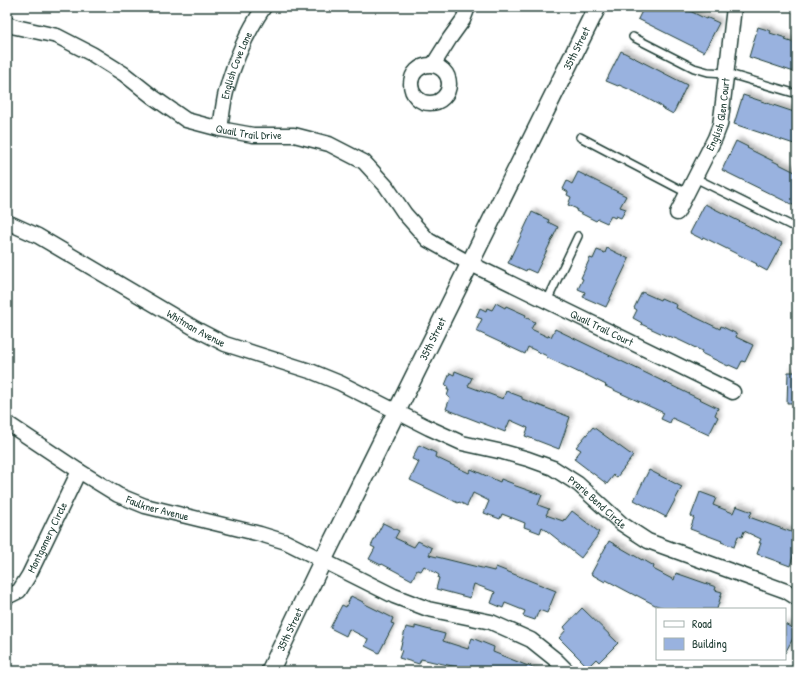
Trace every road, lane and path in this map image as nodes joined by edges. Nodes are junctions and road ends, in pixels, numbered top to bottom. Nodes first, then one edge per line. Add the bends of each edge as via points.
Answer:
1 (264, 7) edge
2 (468, 7) edge
3 (597, 7) edge
4 (734, 7) edge
5 (7, 24) edge
6 (633, 37) dead end
7 (433, 65) dead end
8 (726, 73) junction
9 (797, 94) edge
10 (220, 129) junction
11 (580, 138) dead end
12 (695, 178) junction
13 (687, 193) junction
14 (677, 213) dead end
15 (7, 222) edge
16 (790, 225) dead end
17 (578, 236) dead end
18 (470, 263) junction
19 (547, 301) junction
20 (734, 392) dead end
21 (396, 412) junction
22 (7, 423) edge
23 (79, 471) junction
24 (323, 560) junction
25 (7, 597) edge
26 (797, 598) edge
27 (270, 671) edge
28 (567, 671) edge

1 - 10 street, English Cove Lane via 238,57 226,92
2 - 7 street via 463,20
3 - 18 street, 35th Street
4 - 8 street, English Glen Court
5 - 10 street, Quail Trail Drive via 57,36 124,74 186,120
6 - 8 lane via 694,68
8 - 9 lane
8 - 12 street, English Glen Court via 720,125
10 - 18 street, Quail Trail Drive via 253,135 294,135 329,144 364,162 428,240
11 - 13 lane
12 - 13 street, English Glen Court
12 - 16 lane
13 - 14 street, English Glen Court
15 - 21 street, Whitman Avenue via 38,236 225,344 314,372
17 - 19 lane
18 - 19 street, Quail Trail Court
18 - 21 street, 35th Street
19 - 20 street, Quail Trail Court
21 - 24 street, 35th Street
21 - 26 street, Prarie Bend Circle via 462,443 504,452 553,468 578,484 622,524 648,541 786,591
22 - 23 street, Faulkner Avenue
23 - 24 street, Faulkner Avenue via 118,495 145,506 260,534 286,542
23 - 25 street, Montgomery Circle via 29,575 19,591
24 - 27 street, 35th Street
24 - 28 street via 394,596 428,609 491,622 531,640

